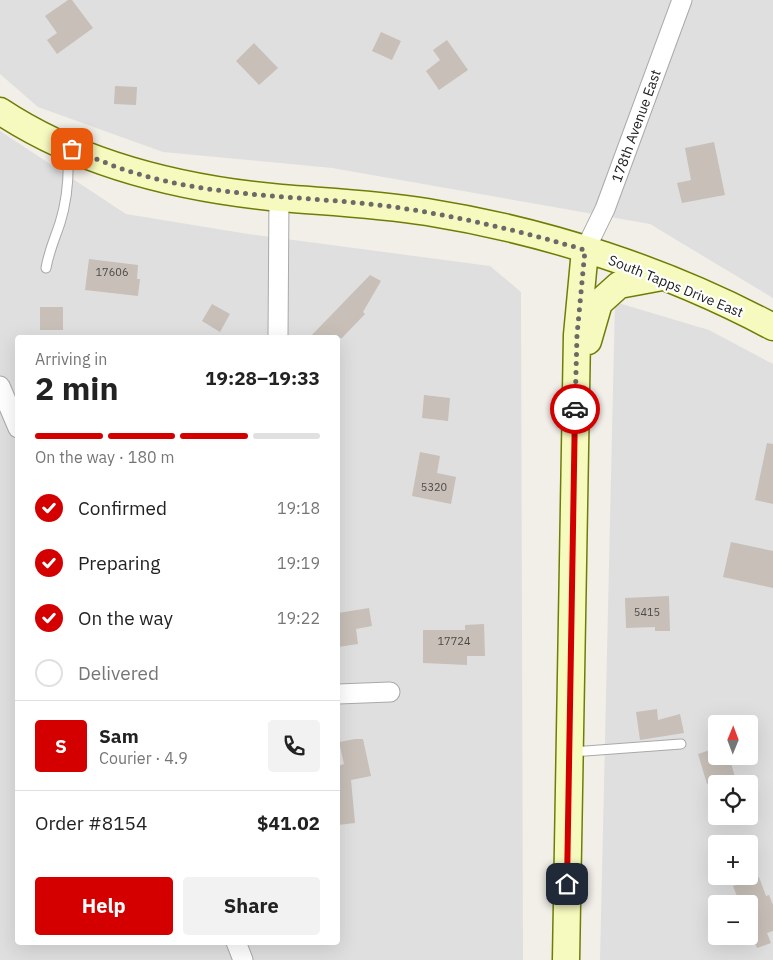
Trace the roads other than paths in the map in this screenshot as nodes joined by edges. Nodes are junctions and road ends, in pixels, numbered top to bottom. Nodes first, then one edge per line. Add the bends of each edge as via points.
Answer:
1 (682, 0) edge
2 (0, 111) edge
3 (68, 147) junction
4 (279, 198) junction
5 (585, 250) junction
6 (46, 268) dead end
7 (662, 277) junction
8 (773, 327) edge
9 (278, 335) edge
10 (576, 385) junction
11 (0, 386) edge
12 (15, 421) edge
13 (390, 692) dead end
14 (340, 694) edge
15 (681, 744) dead end
16 (569, 752) junction
17 (237, 945) edge
18 (243, 960) edge
19 (566, 960) edge

1 - 5 street, 178th Avenue East via 605,209
2 - 3 street, South Tapps Drive East
3 - 4 street, South Tapps Drive East via 142,175
3 - 6 lane via 69,173 64,209
4 - 5 street, South Tapps Drive East via 329,200 428,212
4 - 9 street
5 - 7 street, South Tapps Drive East
5 - 10 street
7 - 8 street, South Tapps Drive East
7 - 10 street via 619,285 599,303
10 - 16 street
11 - 12 street
13 - 14 street
15 - 16 lane
16 - 19 street
17 - 18 street

